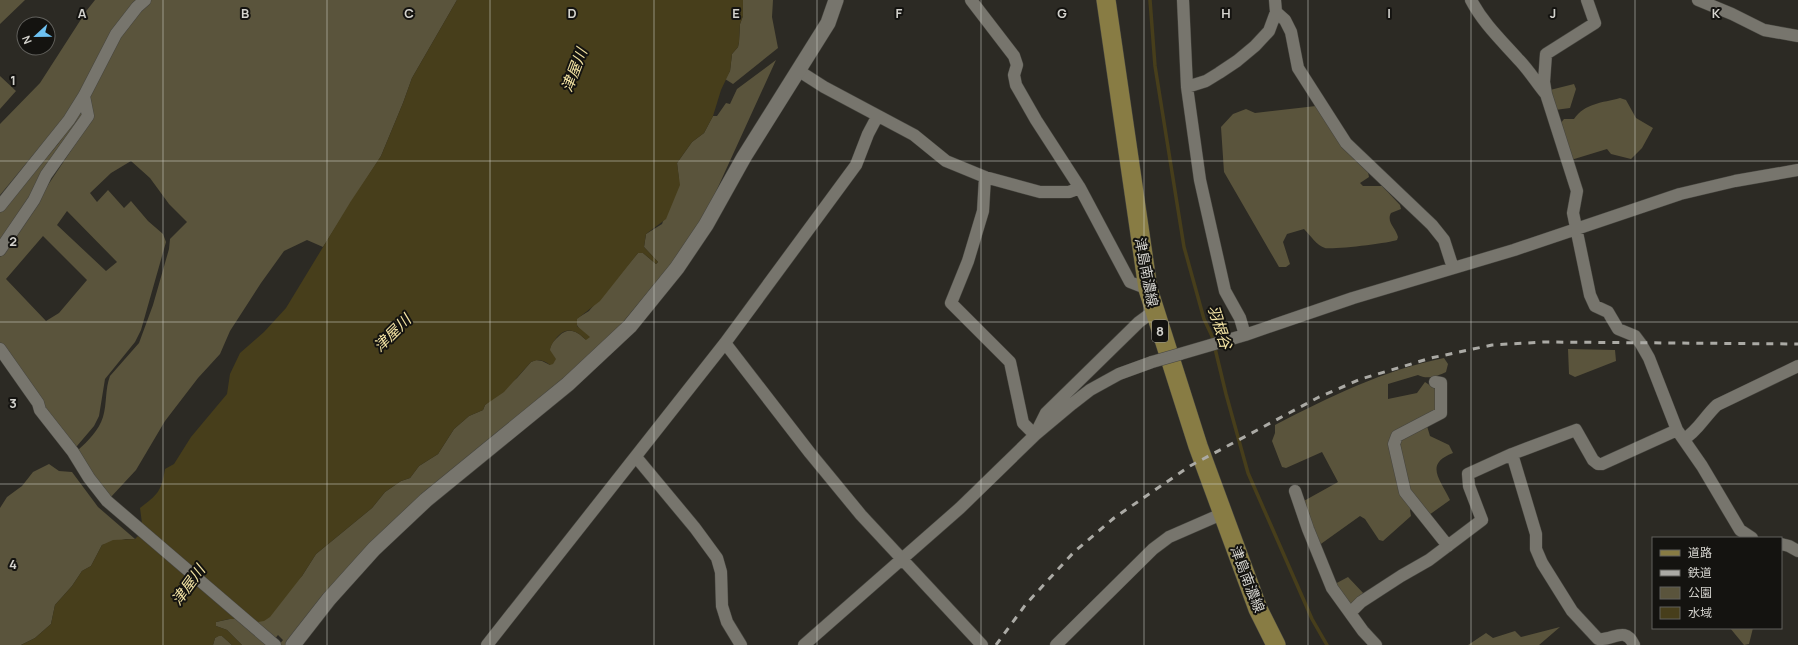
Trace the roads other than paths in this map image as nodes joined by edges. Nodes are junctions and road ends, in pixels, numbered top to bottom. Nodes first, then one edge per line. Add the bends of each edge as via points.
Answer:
1 (145, 0) edge
2 (836, 0) edge
3 (971, 0) edge
4 (1106, 0) edge
5 (1183, 0) edge
6 (1275, 0) edge
7 (1472, 0) edge
8 (1588, 0) edge
9 (1698, 0) edge
10 (1276, 12) junction
11 (1798, 36) edge
12 (799, 71) junction
13 (1188, 87) junction
14 (1546, 94) junction
15 (84, 96) junction
16 (877, 117) junction
17 (1798, 170) edge
18 (985, 177) junction
19 (1080, 188) junction
20 (0, 206) edge
21 (1576, 229) junction
22 (0, 250) edge
23 (1453, 268) junction
24 (1148, 289) junction
25 (1154, 311) junction
26 (1240, 337) junction
27 (725, 343) junction
28 (0, 349) edge
29 (1798, 366) edge
30 (1435, 382) dead end
31 (1680, 434) junction
32 (1036, 435) junction
33 (1512, 454) junction
34 (636, 457) junction
35 (1295, 492) dead end
36 (1224, 513) junction
37 (1750, 537) edge
38 (1782, 544) edge
39 (1448, 546) junction
40 (1798, 551) edge
41 (901, 560) junction
42 (1350, 613) junction
43 (275, 645) edge
44 (293, 645) edge
45 (487, 645) edge
46 (741, 645) edge
47 (804, 645) edge
48 (982, 645) edge
49 (1056, 645) edge
50 (1276, 645) edge
51 (1376, 645) edge
52 (1634, 645) edge

1 - 15 street via 116,34
2 - 12 street via 828,23
3 - 19 street via 1014,56 1017,65 1014,75 1016,85
4 - 24 main road, 津島南濃線 / 8
5 - 13 street
6 - 10 street
7 - 14 street via 1499,39
8 - 14 street via 1594,23 1546,54
9 - 11 street via 1764,30
10 - 13 street via 1270,31 1237,61 1206,81
10 - 23 street via 1285,20 1291,32 1298,68 1346,143 1432,225 1444,240
12 - 16 street
12 - 44 street via 744,157 706,225 677,268 630,326 568,384 426,500 374,549 329,599
13 - 26 street via 1200,180 1225,291 1240,318
14 - 21 street via 1577,191 1573,213
15 - 20 street via 69,120
15 - 22 street via 88,116 46,175 34,200
16 - 18 street via 914,135 946,161
16 - 27 street via 856,165
17 - 21 street via 1680,194
18 - 19 street via 1040,192 1069,192
18 - 32 street via 982,210 968,261 951,304 1010,362 1023,423
19 - 24 street via 1130,282
21 - 23 street
21 - 31 street via 1590,295 1595,306 1608,312 1618,329 1635,336 1641,344
23 - 26 street via 1353,298
24 - 25 main road, 津島南濃線 / 8
25 - 32 street via 1139,322 1046,413
25 - 36 main road, 津島南濃線 / 8 via 1198,446
26 - 32 street, bridge via 1119,374 1090,390
27 - 34 street
27 - 41 street via 810,453
28 - 43 street via 38,403 40,410 107,501
29 - 31 street via 1717,405 1694,431
30 - 39 street via 1441,383 1441,413 1397,436 1394,444 1405,492
31 - 33 street via 1602,464 1593,460 1576,430
31 - 37 street via 1740,530
32 - 41 street
33 - 39 street via 1468,474 1482,520
33 - 52 street via 1536,534 1536,549 1572,611 1598,639 1626,635 1631,638
34 - 45 street
34 - 46 street via 717,558 721,572 722,606 727,622
35 - 42 street via 1332,588
36 - 49 street via 1169,538 1153,549
36 - 50 main road, 津島南濃線 / 8 via 1258,609
38 - 40 street
39 - 42 street via 1400,576
41 - 47 street
41 - 48 street
42 - 51 street

